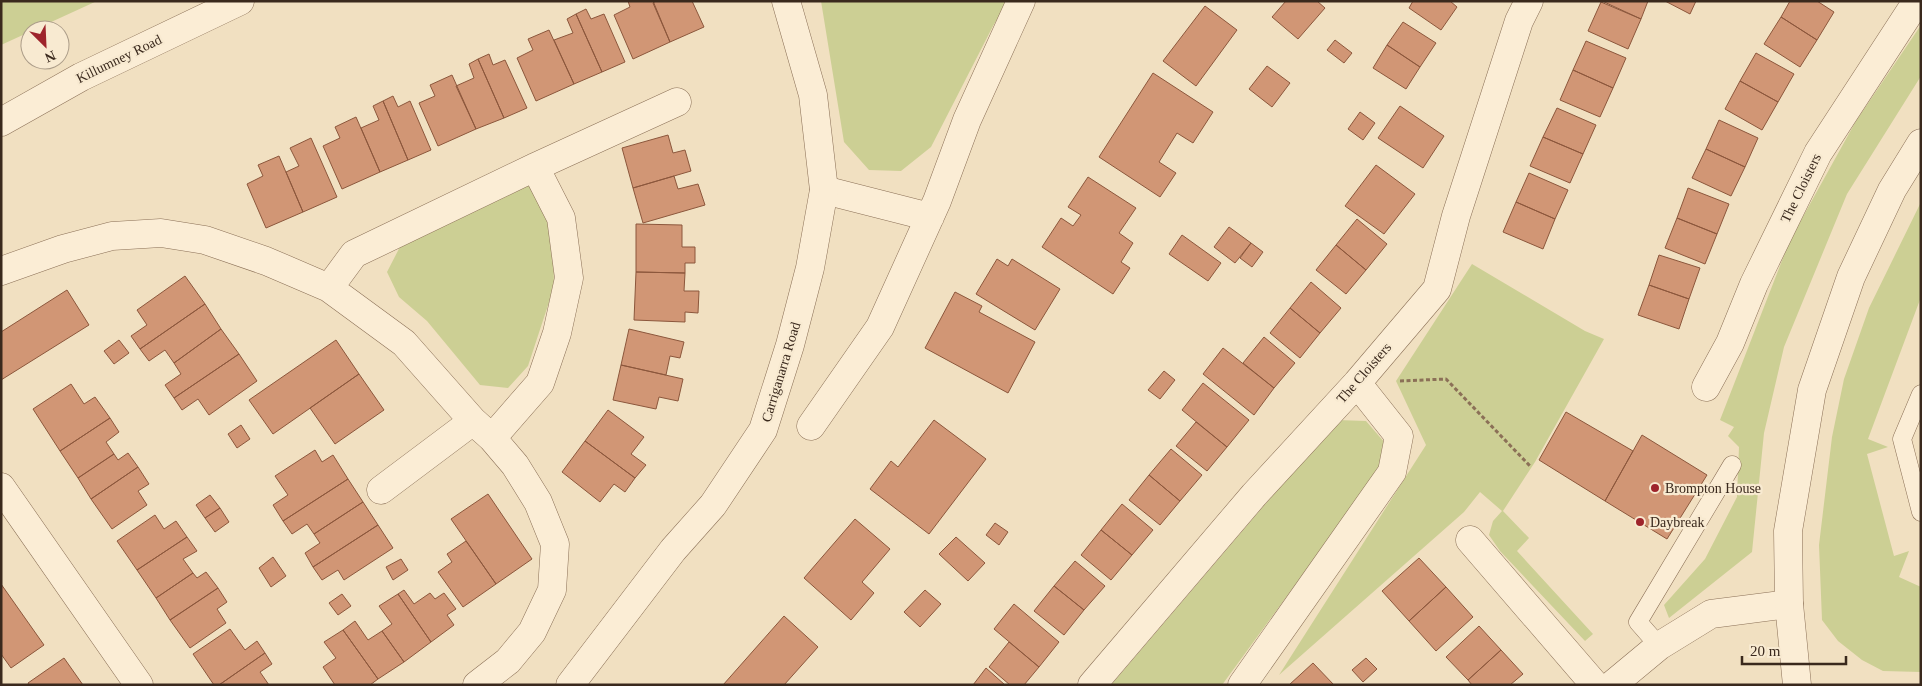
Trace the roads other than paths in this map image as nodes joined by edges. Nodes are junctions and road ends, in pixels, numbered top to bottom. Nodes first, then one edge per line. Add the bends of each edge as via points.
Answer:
1 (240, 1) edge
2 (786, 1) edge
3 (1021, 1) edge
4 (1529, 1) edge
5 (1917, 1) edge
6 (677, 102) dead end
7 (1, 122) edge
8 (1921, 144) edge
9 (536, 167) junction
10 (824, 190) junction
11 (930, 216) junction
12 (1, 271) edge
13 (329, 288) junction
14 (1357, 383) junction
15 (1706, 387) dead end
16 (1921, 394) edge
17 (811, 426) dead end
18 (482, 430) junction
19 (1732, 465) dead end
20 (1, 487) edge
21 (381, 490) dead end
22 (1921, 512) edge
23 (1470, 540) dead end
24 (1789, 604) junction
25 (1659, 646) junction
26 (139, 685) edge
27 (477, 685) edge
28 (570, 685) edge
29 (1092, 685) edge
30 (1242, 685) edge
31 (1595, 685) edge
32 (1612, 685) edge
33 (1797, 685) edge

1 - 7 street, Killumney Road via 80,77
2 - 10 street, Carriganarra Road via 813,95
3 - 11 street via 967,120
4 - 14 street, The Cloisters via 1519,21 1456,216 1437,289
5 - 15 street, The Cloisters via 1818,153 1754,284 1730,343
6 - 9 street
8 - 24 street via 1892,190 1851,277 1812,390 1788,531
9 - 13 street via 354,254
9 - 18 street via 561,218 569,278 557,333 540,383
10 - 11 street
10 - 28 street, Carriganarra Road via 805,287 763,430 713,505 673,550
11 - 17 street via 880,328
12 - 13 street via 112,236 161,232 205,240
13 - 18 street via 404,343
14 - 29 street, The Cloisters via 1254,495
14 - 30 street via 1399,436 1392,472
16 - 22 lane via 1902,440
18 - 21 street
18 - 27 street via 515,465 538,502 554,544 552,590 532,632 508,661
19 - 25 lane via 1638,622
20 - 26 street
23 - 31 street
24 - 25 street via 1711,614
24 - 33 street
25 - 32 street

